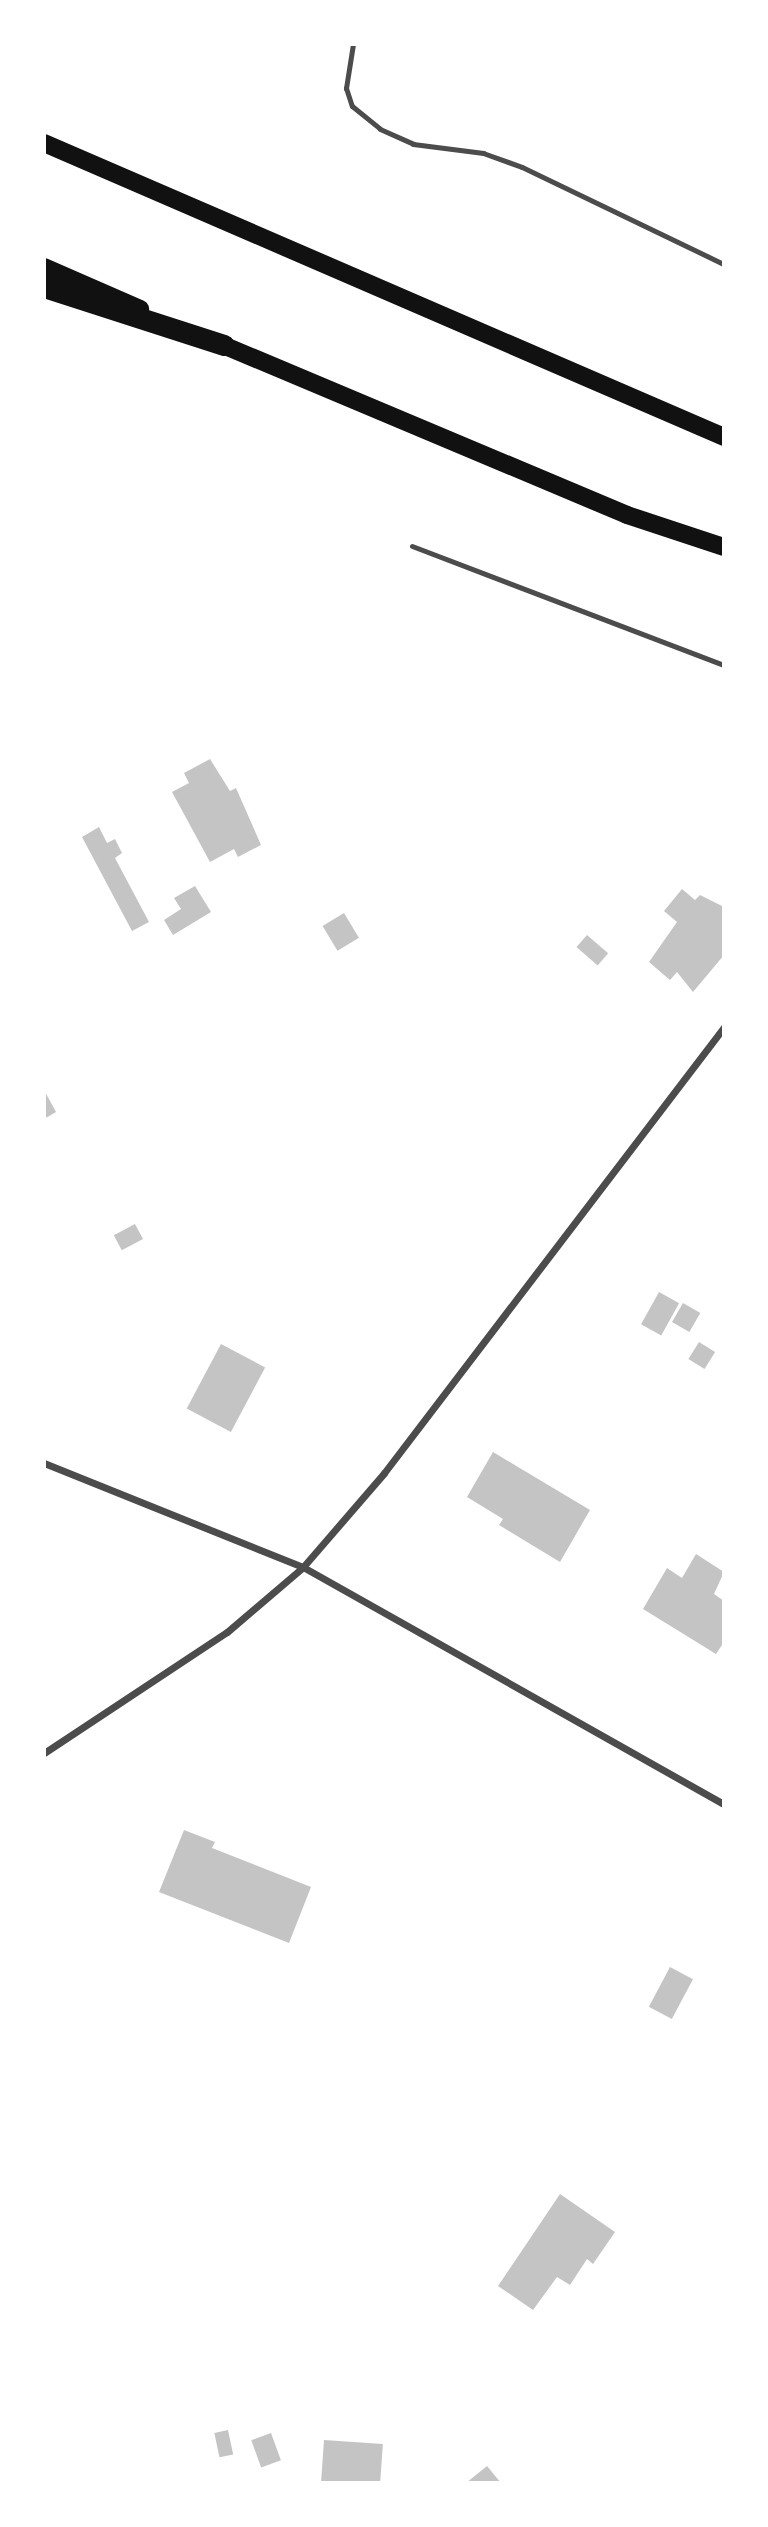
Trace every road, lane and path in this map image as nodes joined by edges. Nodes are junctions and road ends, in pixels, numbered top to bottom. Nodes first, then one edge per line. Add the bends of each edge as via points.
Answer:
1 (353, 44) edge
2 (44, 143) edge
3 (724, 264) edge
4 (44, 267) edge
5 (44, 287) edge
6 (224, 345) junction
7 (724, 437) edge
8 (412, 546) dead end
9 (724, 547) edge
10 (724, 665) edge
11 (724, 1027) edge
12 (44, 1463) edge
13 (303, 1567) junction
14 (44, 1753) edge
15 (724, 1804) edge

1 - 3 lane via 346,88 352,106 380,129 413,144 483,153 522,167
2 - 7 main road
4 - 6 main road
5 - 6 highway
6 - 9 main road via 627,515
8 - 10 lane
11 - 13 street via 384,1473
12 - 13 street
13 - 14 street via 227,1632
13 - 15 street

